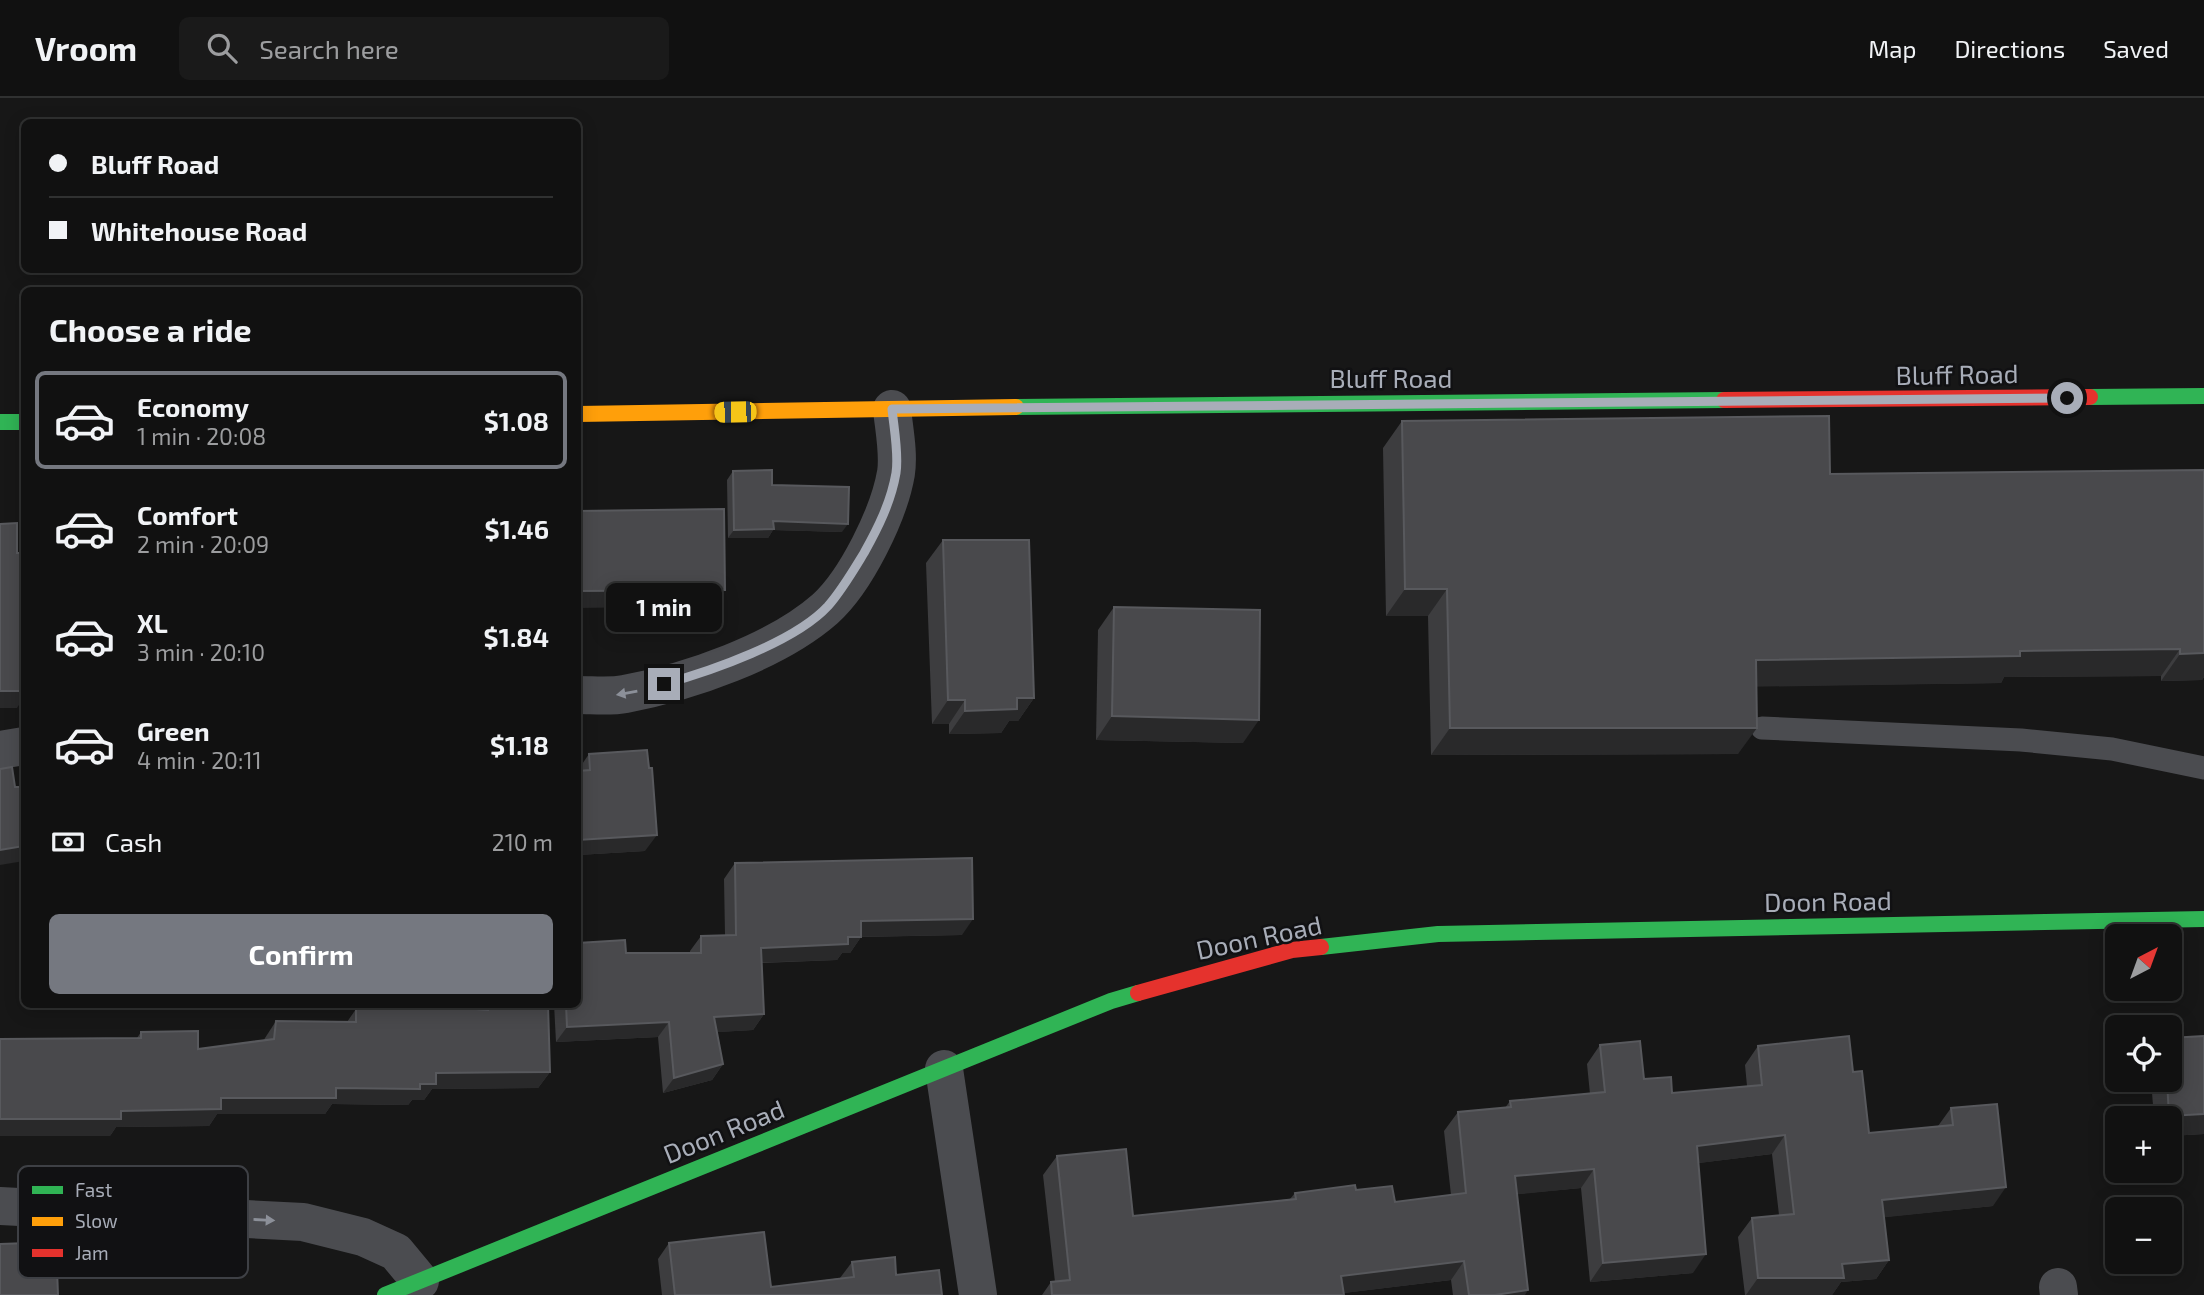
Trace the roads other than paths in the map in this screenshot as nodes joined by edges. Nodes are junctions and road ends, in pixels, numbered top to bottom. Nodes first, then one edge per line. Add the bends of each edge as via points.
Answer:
1 (2204, 396) edge
2 (892, 409) junction
3 (581, 414) edge
4 (0, 422) edge
5 (21, 422) edge
6 (581, 695) edge
7 (1762, 728) dead end
8 (21, 746) edge
9 (0, 750) edge
10 (2204, 768) edge
11 (2204, 919) edge
12 (944, 1069) junction
13 (0, 1206) edge
14 (18, 1207) edge
15 (248, 1219) edge
16 (420, 1281) junction
17 (385, 1295) edge
18 (978, 1295) edge

1 - 2 street, Bluff Road
2 - 3 street, Bluff Road
2 -> 6 street via 896,472 881,523 826,608 796,629 705,673 624,695
4 - 5 street
7 - 10 lane via 2021,740 2112,749
8 - 9 street
11 - 12 street, Doon Road via 1438,934 1306,949 1111,1001
12 - 16 street, Doon Road
12 - 18 street
13 -> 14 street
15 -> 16 street via 303,1222 363,1237 396,1252
16 - 17 street, Doon Road

